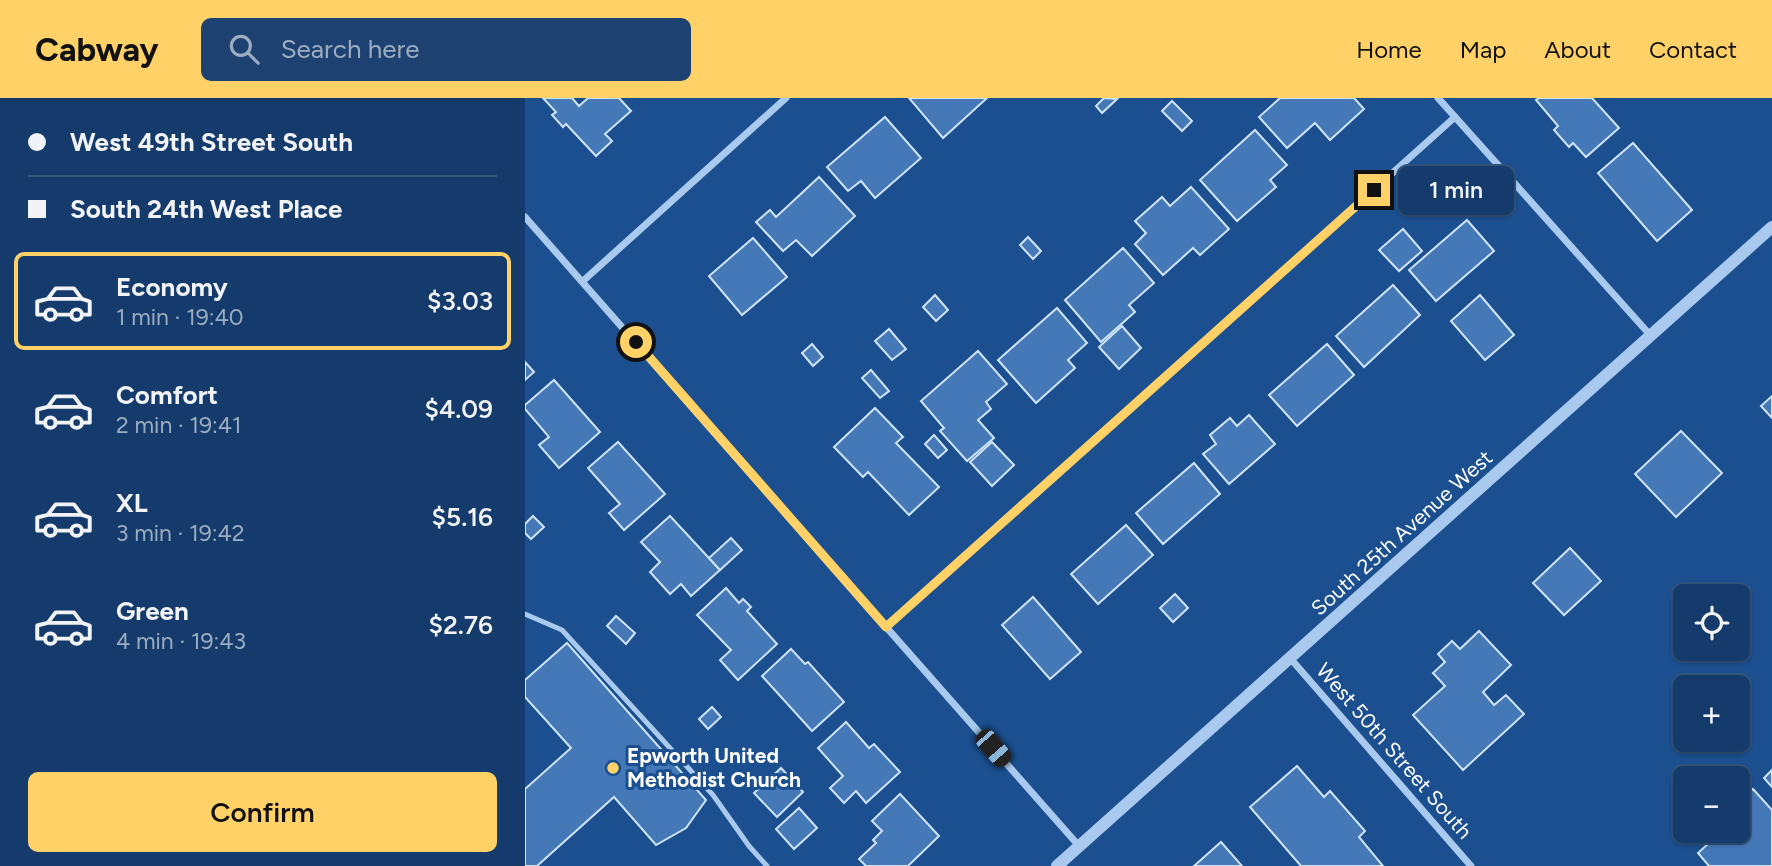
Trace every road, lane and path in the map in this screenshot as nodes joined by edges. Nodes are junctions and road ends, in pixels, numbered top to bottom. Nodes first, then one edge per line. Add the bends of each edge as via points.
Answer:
1 (786, 98) edge
2 (1438, 98) edge
3 (1455, 117) junction
4 (525, 217) edge
5 (1772, 227) edge
6 (583, 281) junction
7 (1651, 336) junction
8 (525, 614) edge
9 (886, 627) junction
10 (1290, 658) junction
11 (1079, 846) junction
12 (767, 866) edge
13 (1057, 866) edge
14 (1471, 866) edge

1 - 6 street
2 - 3 street
3 - 7 street
3 - 9 street
4 - 6 street
5 - 7 street, South 25th Avenue West
6 - 9 street
7 - 10 street, South 25th Avenue West
8 - 12 lane via 562,630 713,795
9 - 11 street
10 - 11 street, South 25th Avenue West
10 - 14 street, West 50th Street South
11 - 13 street, South 25th Avenue West

